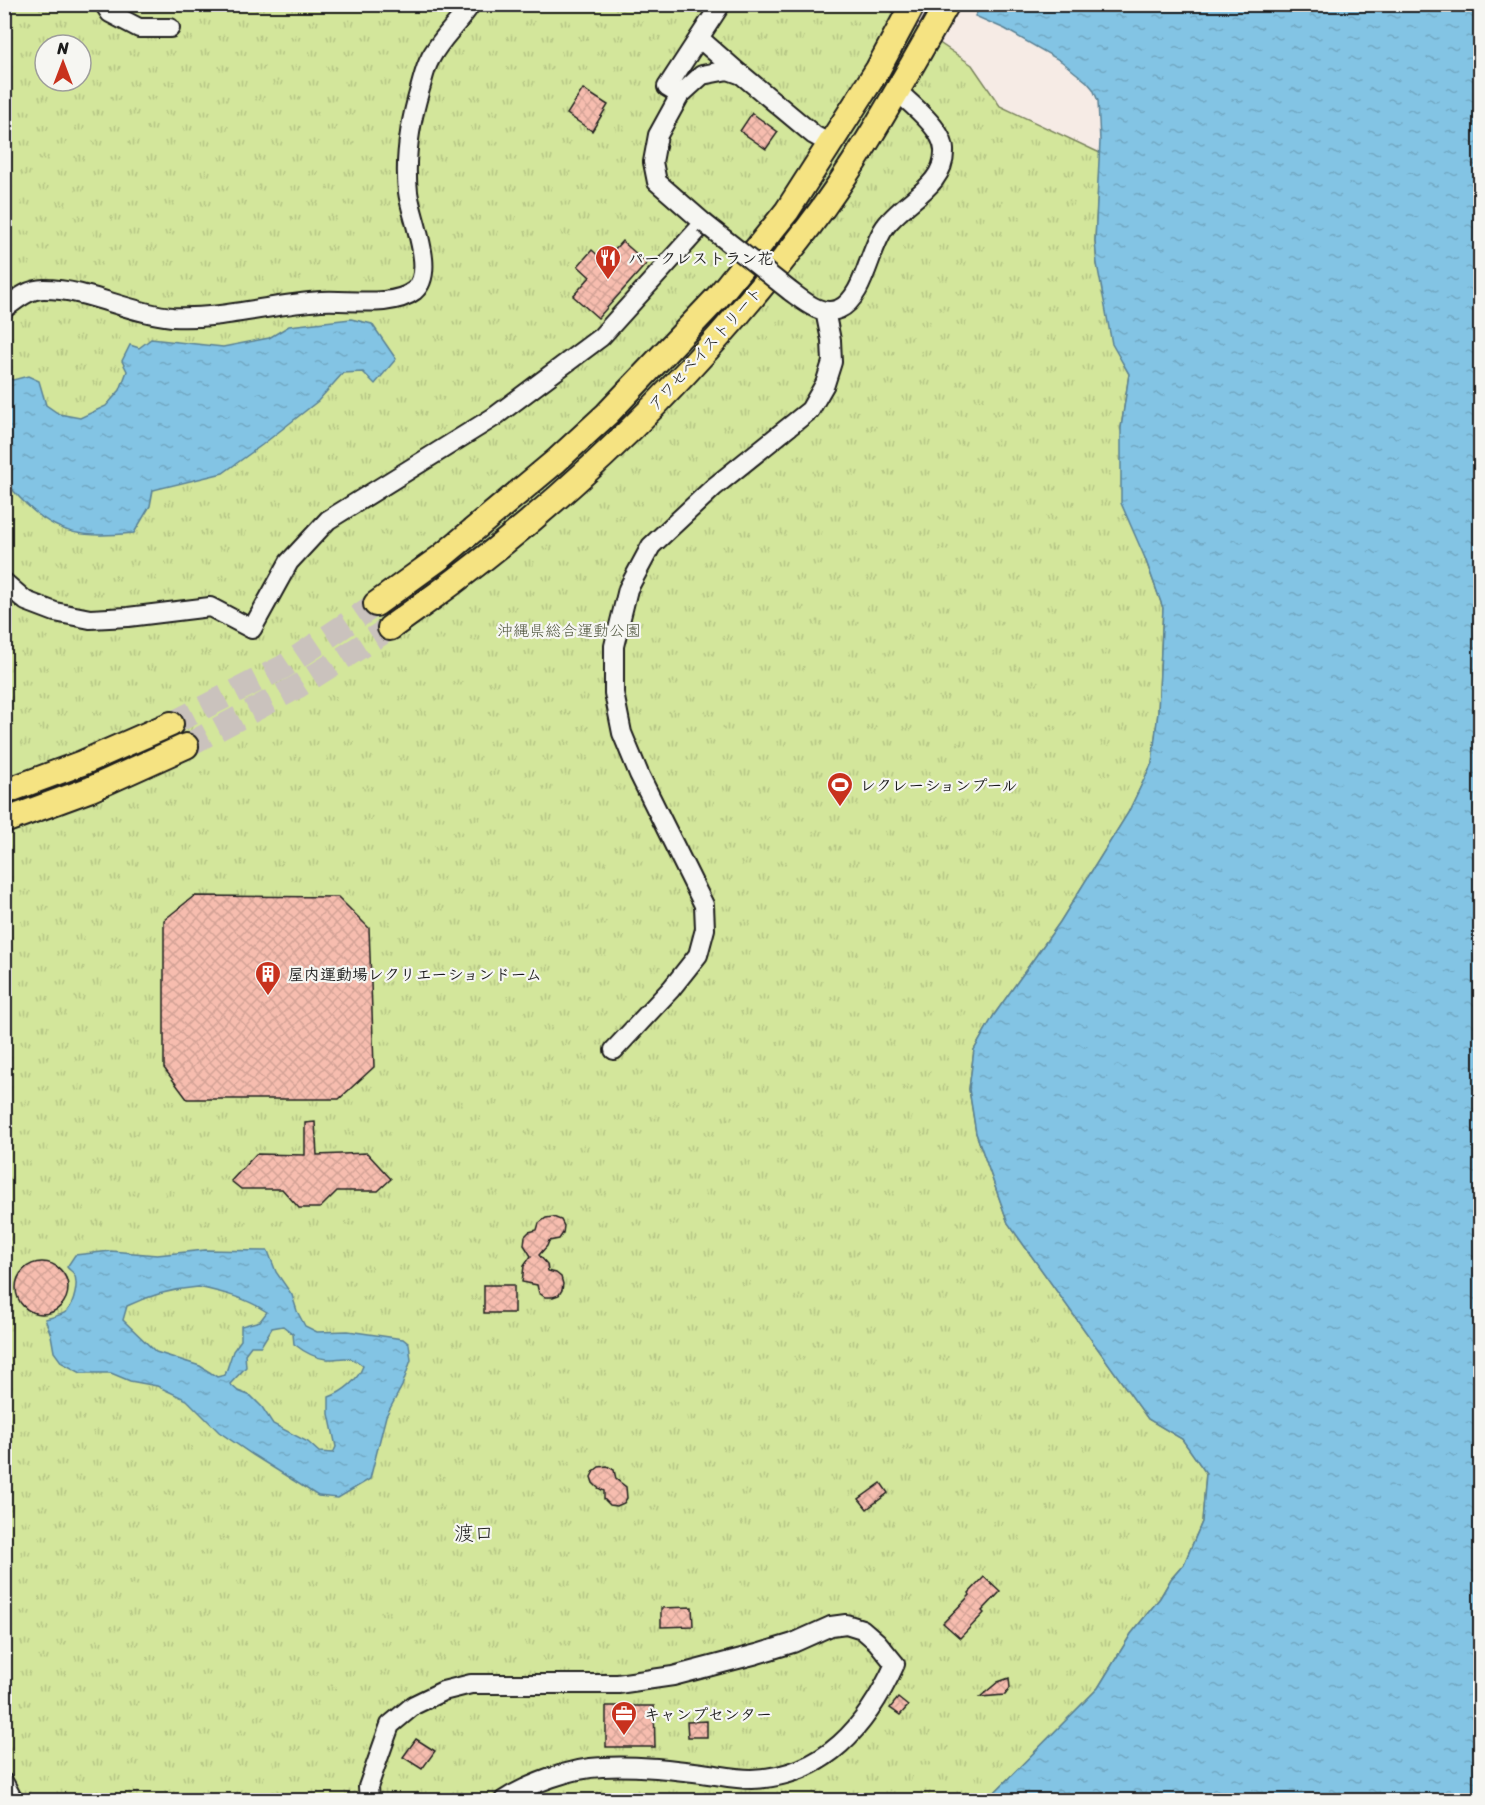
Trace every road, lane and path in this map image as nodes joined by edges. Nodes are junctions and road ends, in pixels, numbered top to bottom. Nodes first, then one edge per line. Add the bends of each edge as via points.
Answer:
1 (104, 4) edge
2 (471, 4) edge
3 (721, 4) edge
4 (913, 4) edge
5 (947, 4) edge
6 (170, 28) dead end
7 (699, 38) junction
8 (742, 75) junction
9 (897, 91) junction
10 (680, 95) junction
11 (832, 145) junction
12 (704, 223) junction
13 (4, 309) edge
14 (825, 311) junction
15 (4, 582) edge
16 (375, 604) tunnel mouth
17 (390, 628) tunnel mouth
18 (171, 724) tunnel mouth
19 (186, 746) tunnel mouth
20 (4, 792) edge
21 (4, 821) edge
22 (614, 1050) dead end
23 (4, 1783) edge
24 (13, 1800) edge
25 (369, 1800) edge
26 (504, 1800) edge

1 - 6 lane via 110,13 139,28
2 - 13 lane via 430,58 413,113 406,164 424,267 422,282 413,291 400,299 320,301 211,316 174,317 148,314 61,290 41,289 24,294
3 - 7 lane
4 - 11 main road, アワセベイストリート
5 - 9 main road, アワセベイストリート
7 - 8 lane
7 - 10 lane via 667,87
8 - 10 lane via 729,70 702,75
8 - 11 lane via 814,135
9 - 14 lane via 940,134 943,165 936,180 885,226 856,293 840,309
9 - 17 main road, アワセベイストリート via 809,227 736,318 681,378 616,443 521,527
10 - 12 lane via 658,135 653,162 657,182
11 - 16 main road, アワセベイストリート via 787,211 717,298 607,414 503,507
12 - 14 lane, bridge via 790,291
12 - 15 lane via 601,337 494,417 328,520 289,562 252,629 210,607 90,619 26,601
14 - 22 lane via 832,362 810,410 714,487 651,546 628,589 614,646 614,693 622,733 704,905 705,929 698,956
18 - 20 main road
19 - 21 main road via 91,789
23 - 24 lane
25 - 26 lane via 368,1787 390,1725 414,1705 443,1691 471,1684 618,1684 673,1676 757,1654 846,1624 862,1629 895,1664 881,1695 838,1747 786,1774 751,1779 600,1767 546,1780

